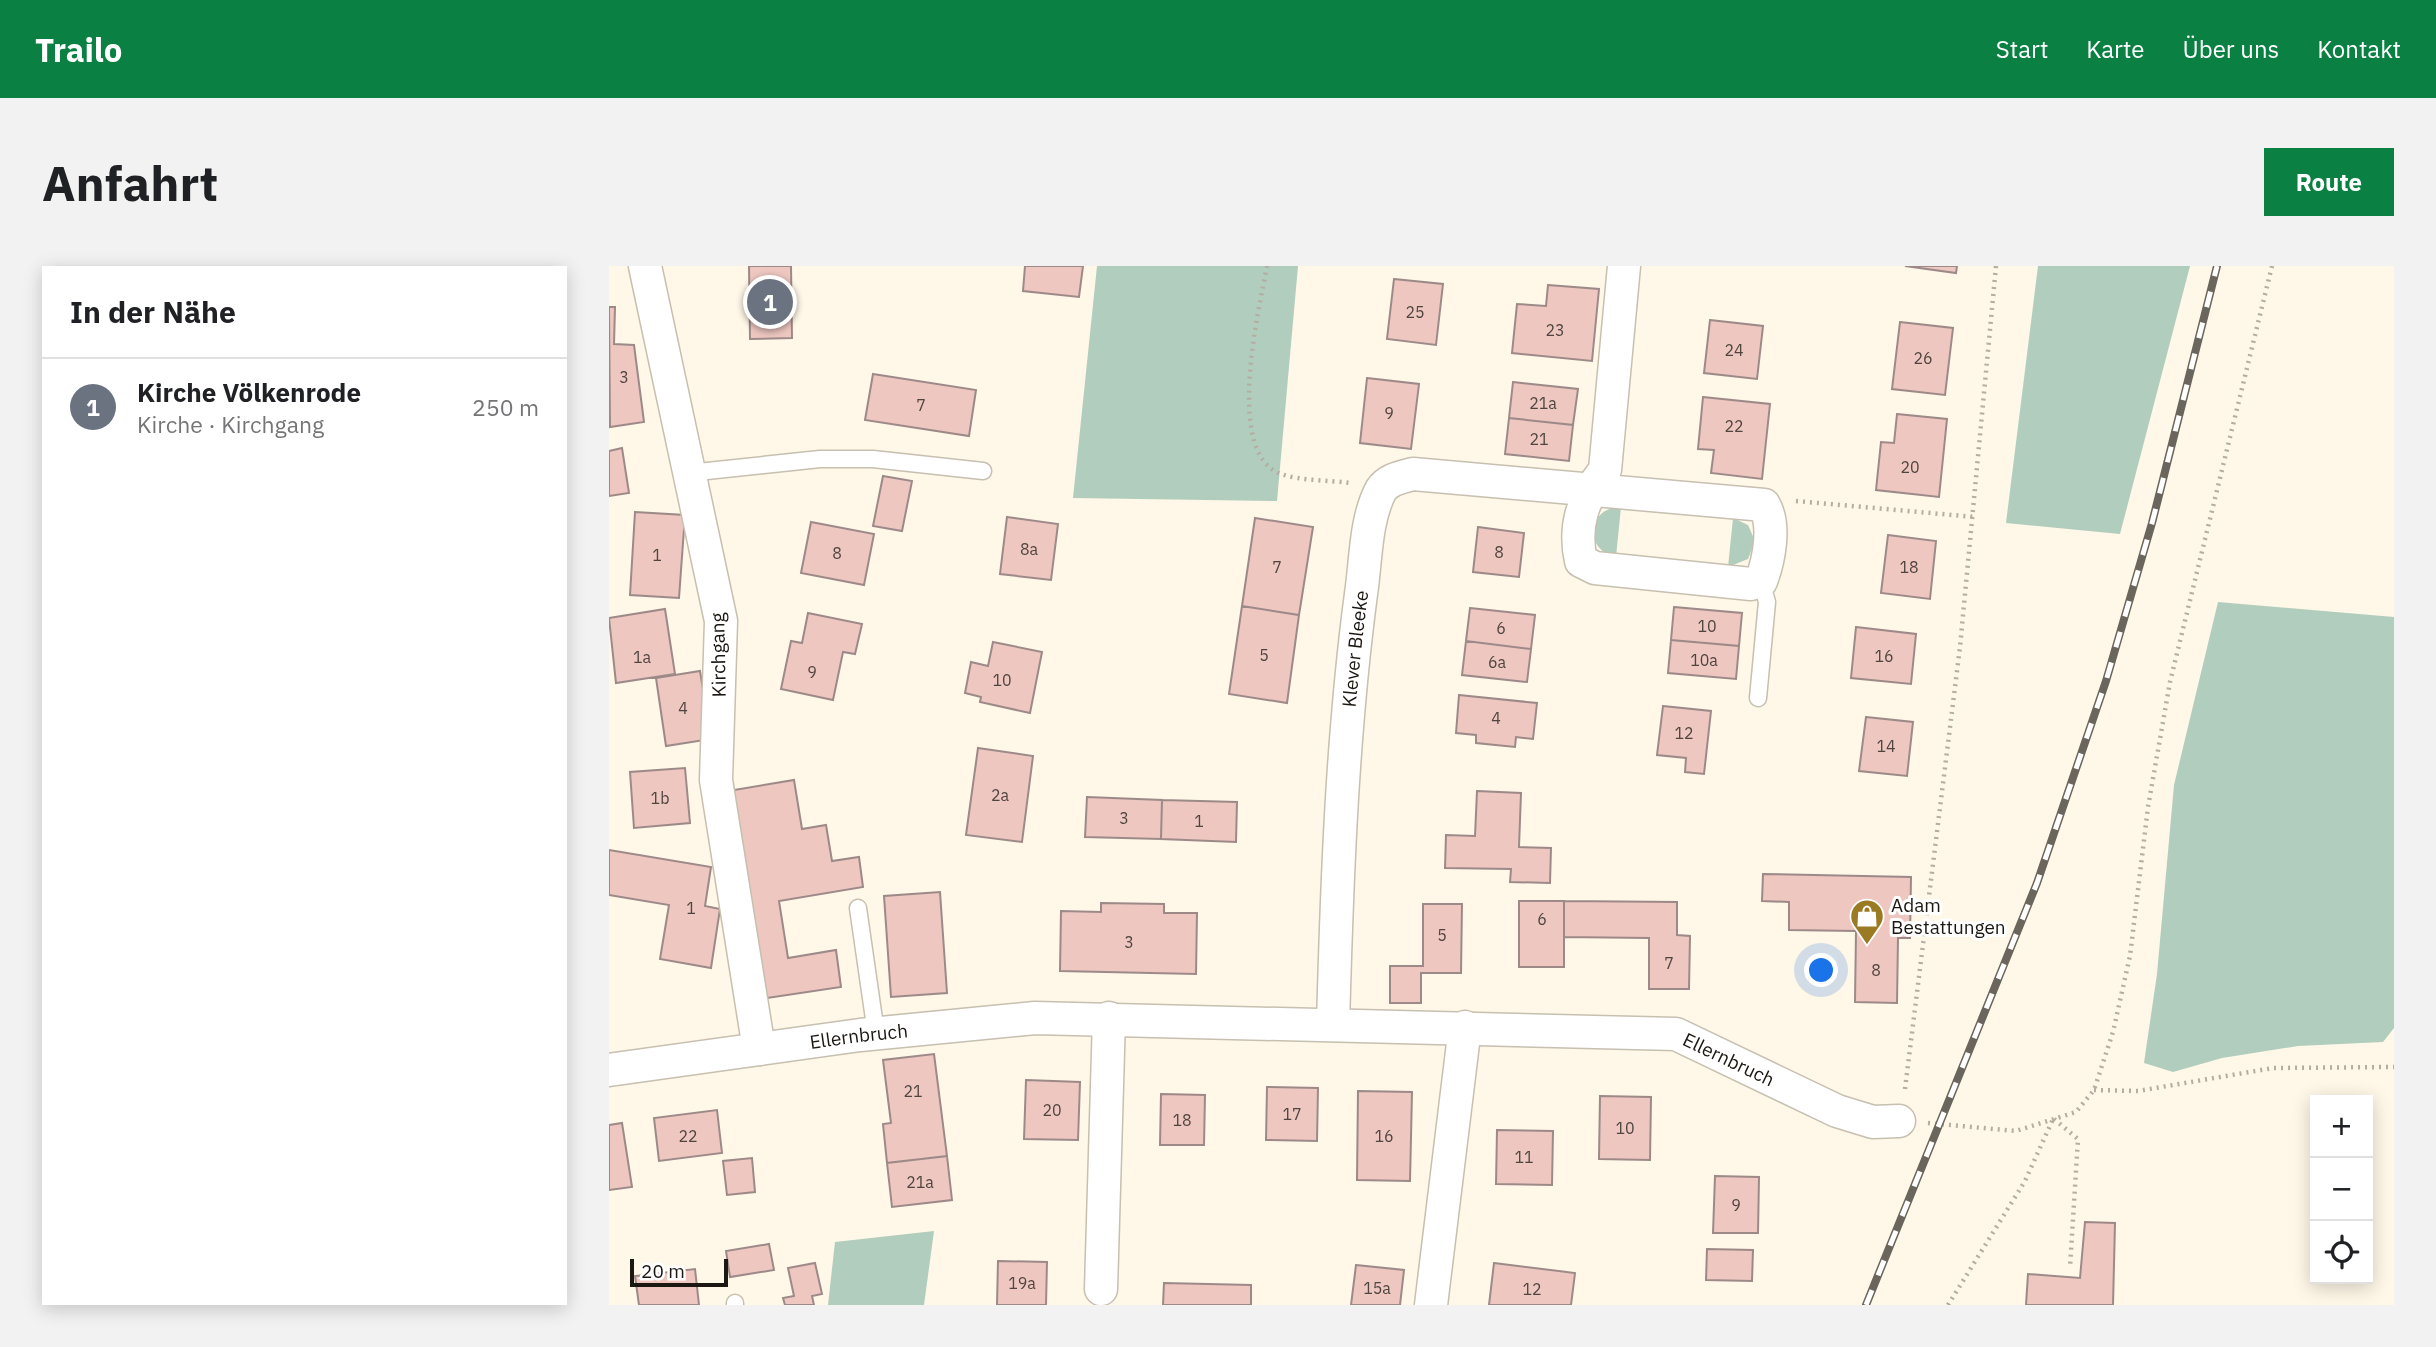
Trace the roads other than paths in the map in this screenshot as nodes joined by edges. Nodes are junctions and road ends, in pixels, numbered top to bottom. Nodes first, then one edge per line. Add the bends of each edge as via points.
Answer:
1 (645, 266) edge
2 (1625, 266) edge
3 (983, 471) dead end
4 (688, 473) junction
5 (1589, 489) junction
6 (1761, 581) junction
7 (1758, 698) dead end
8 (857, 908) dead end
9 (1109, 1018) junction
10 (1332, 1024) junction
11 (1465, 1027) junction
12 (876, 1033) junction
13 (759, 1049) junction
14 (609, 1070) edge
15 (1899, 1121) road end
16 (1101, 1289) dead end
17 (1431, 1305) edge

1 - 4 street, Kirchgang
2 - 5 street via 1605,470
3 - 4 lane via 873,459 820,459
4 - 13 street, Kirchgang via 721,621 716,780
5 - 6 street via 1764,505 1771,517
5 - 6 street via 1581,508 1577,545 1581,561 1588,565 1751,584
5 - 10 street, Klever Bleeke via 1413,474 1382,488 1372,515 1351,668 1338,841
6 - 7 lane via 1767,602
8 - 12 lane
9 - 10 street, Ellernbruch
9 - 12 street, Ellernbruch via 1035,1018
9 - 16 street
10 - 11 street, Ellernbruch
11 - 15 street, Ellernbruch via 1676,1034 1837,1111 1873,1122
11 - 17 street
12 - 13 street, Ellernbruch
13 - 14 street, Ellernbruch

